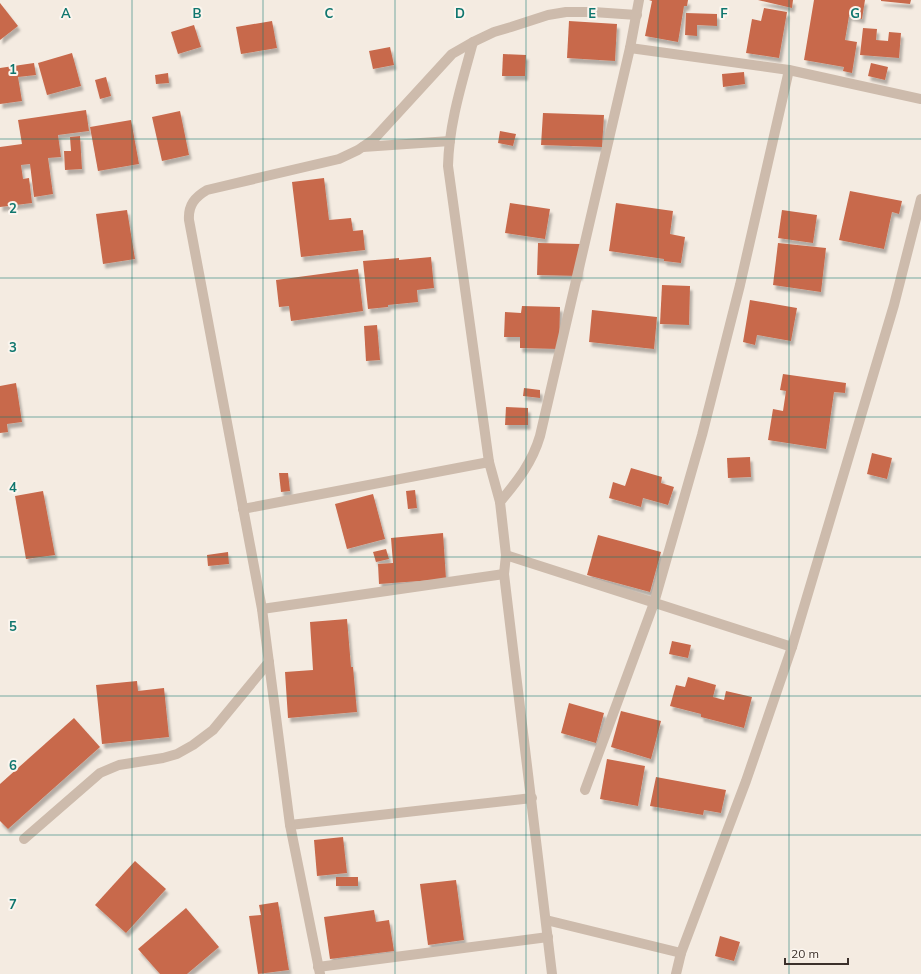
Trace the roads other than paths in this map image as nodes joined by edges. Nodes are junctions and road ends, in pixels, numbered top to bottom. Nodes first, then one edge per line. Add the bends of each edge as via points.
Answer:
1 (639, 0) edge
2 (637, 15) junction
3 (473, 42) junction
4 (630, 48) junction
5 (789, 70) junction
6 (921, 99) edge
7 (450, 141) junction
8 (361, 148) junction
9 (921, 199) edge
10 (488, 462) junction
11 (500, 502) junction
12 (243, 509) junction
13 (506, 555) junction
14 (504, 574) junction
15 (654, 603) junction
16 (262, 609) junction
17 (792, 647) junction
18 (269, 662) junction
19 (585, 790) dead end
20 (532, 798) junction
21 (290, 825) junction
22 (24, 839) dead end
23 (546, 920) junction
24 (548, 937) junction
25 (681, 953) junction
26 (319, 970) edge
27 (552, 974) edge
28 (676, 974) edge

1 - 2 street
2 - 3 street via 566,12 494,32
2 - 4 street
3 - 7 street via 456,104
3 - 8 street via 452,54 374,140
4 - 5 street
4 - 11 street via 540,436 535,453 522,475
5 - 6 street
5 - 15 street via 740,285 702,435
7 - 8 street
7 - 10 street via 448,166
8 - 12 street via 339,159 207,190 194,199 188,213
9 - 17 street via 894,305
10 - 11 street
10 - 12 street
11 - 13 street
12 - 16 street
13 - 14 street
13 - 15 street
14 - 16 street
14 - 20 street
15 - 17 street
15 - 19 street
16 - 18 street
17 - 25 street via 746,781
18 - 21 street
18 - 22 street via 213,730 193,745 177,754 119,765 100,773
20 - 21 street
20 - 23 street
21 - 26 street
23 - 24 street
23 - 25 street
24 - 26 street
24 - 27 street
25 - 28 street

